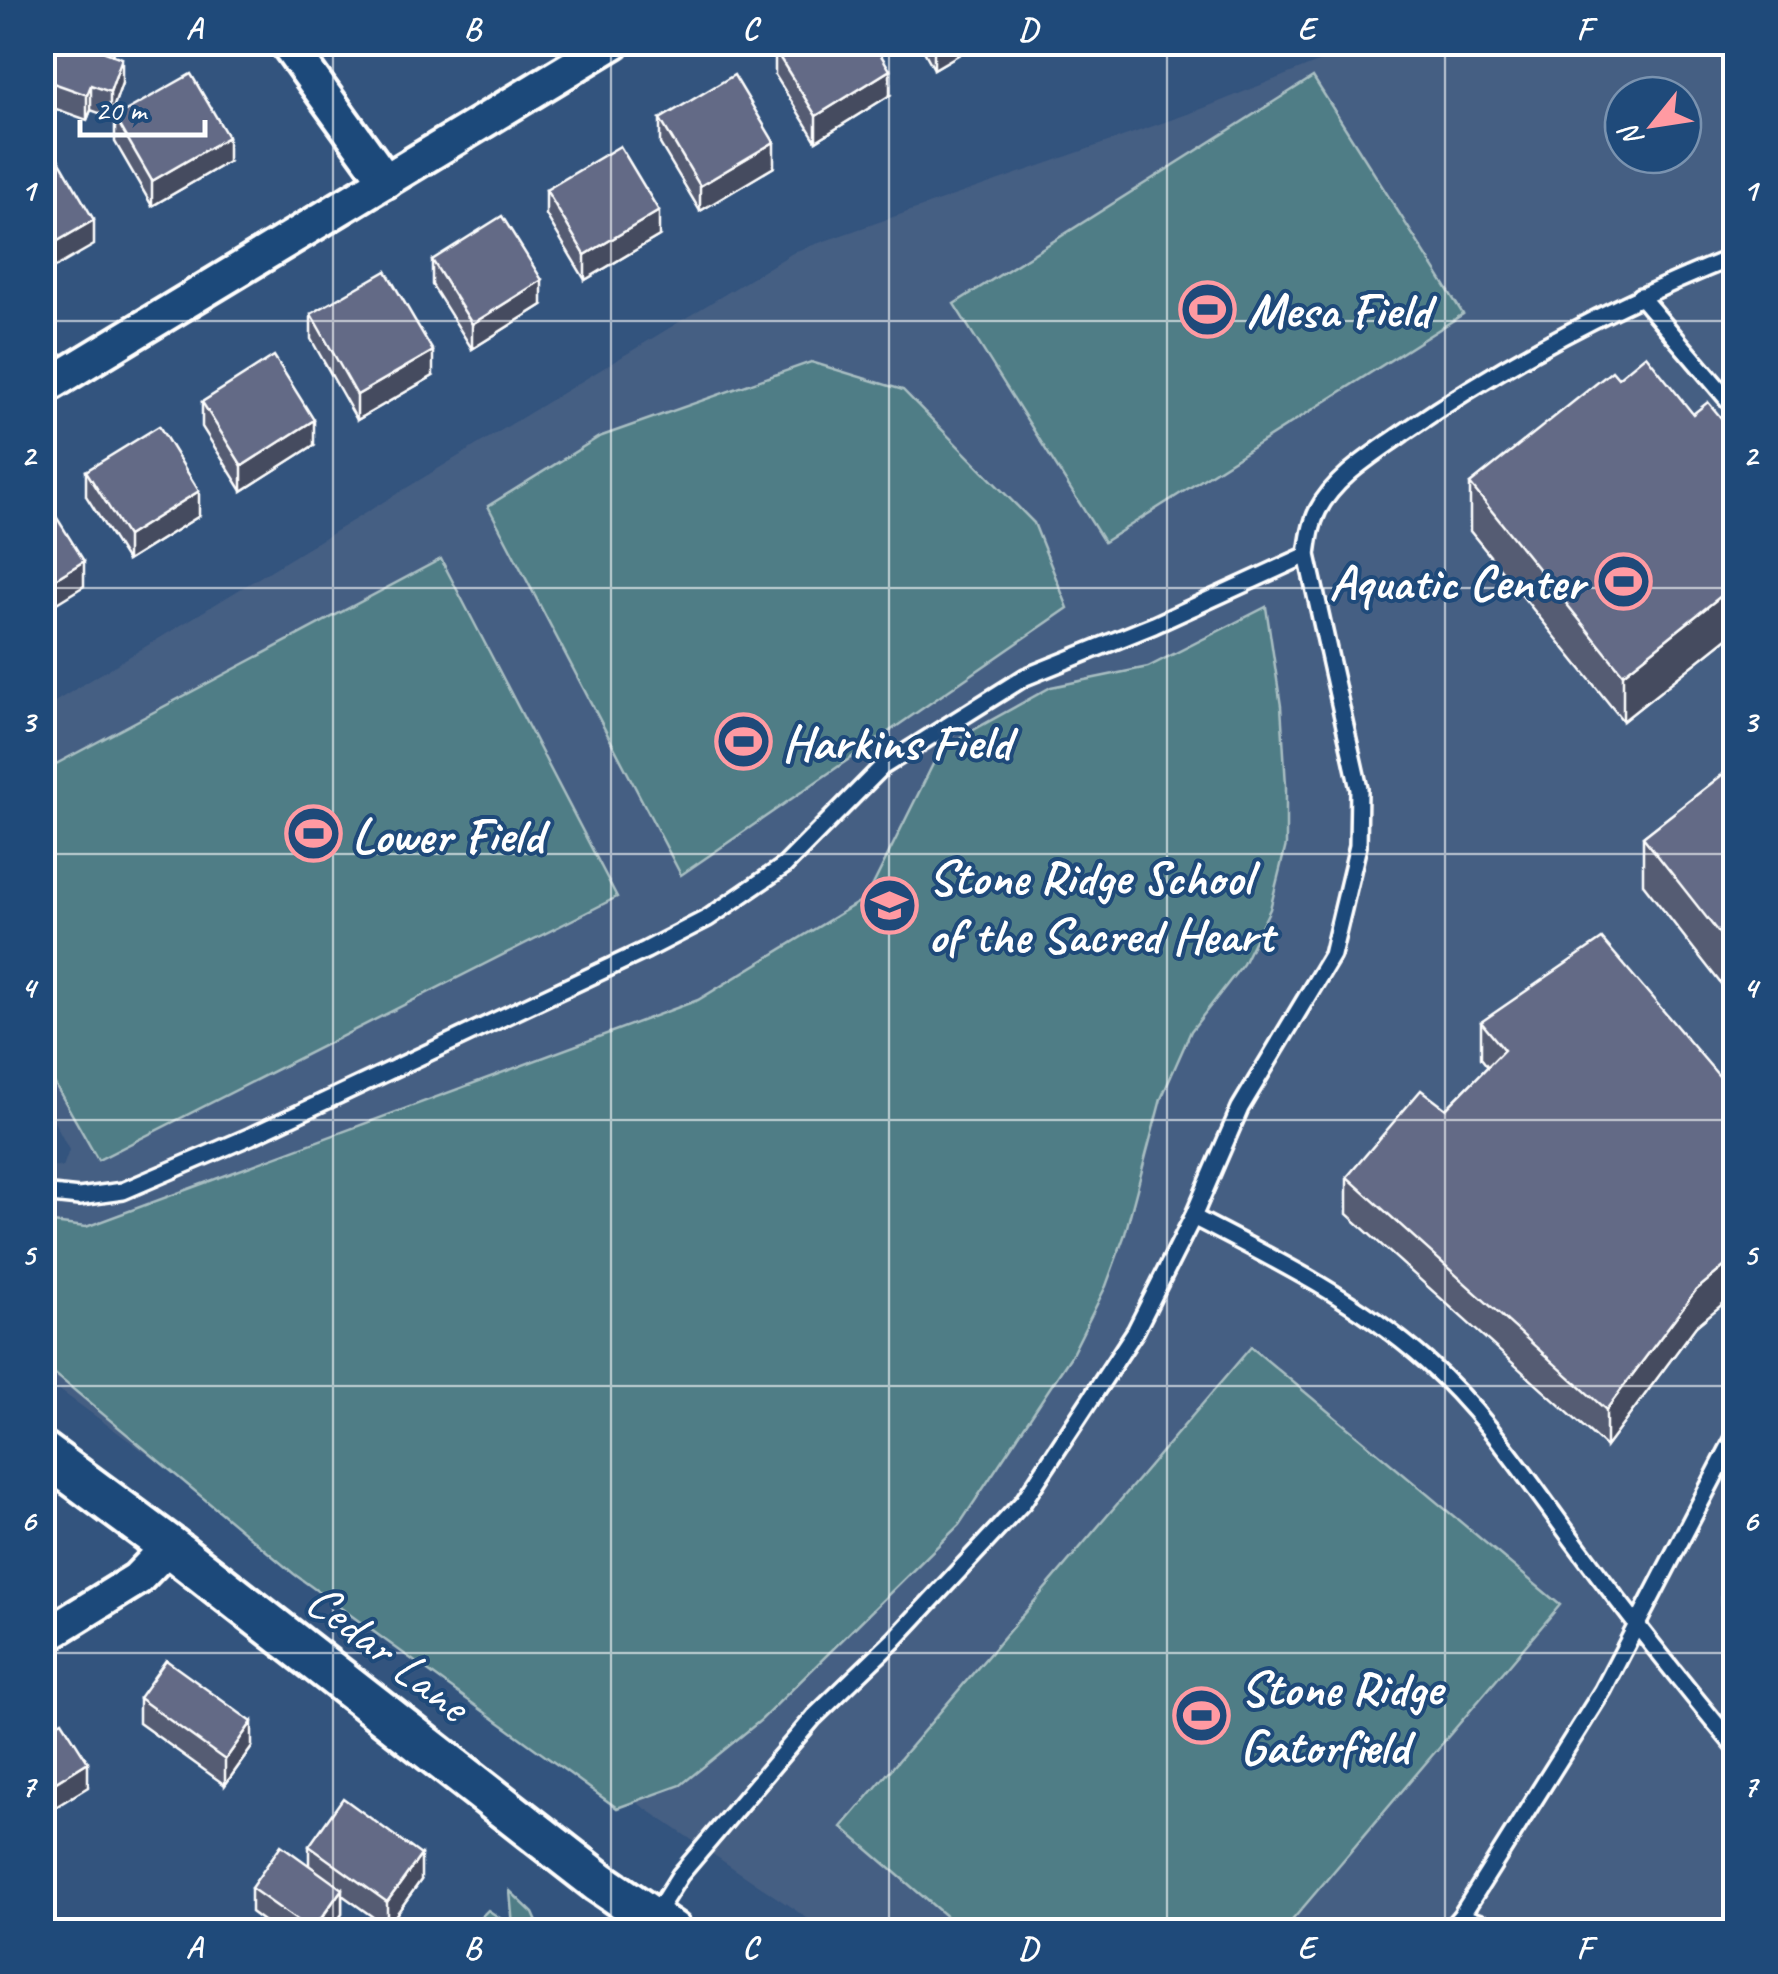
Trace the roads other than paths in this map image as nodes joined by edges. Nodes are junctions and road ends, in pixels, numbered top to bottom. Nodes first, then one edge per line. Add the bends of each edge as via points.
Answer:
1 (286, 42) edge
2 (614, 42) edge
3 (386, 181) junction
4 (1736, 256) edge
5 (1640, 296) junction
6 (42, 389) edge
7 (1736, 408) edge
8 (1307, 555) junction
9 (42, 1193) edge
10 (1193, 1217) junction
11 (1736, 1434) edge
12 (42, 1452) edge
13 (169, 1546) junction
14 (1636, 1626) junction
15 (42, 1638) edge
16 (1736, 1748) edge
17 (1461, 1916) junction
18 (656, 1927) edge
19 (1446, 1932) edge
20 (1505, 1932) edge

1 - 3 street
2 - 3 street
3 - 6 street
4 - 5 lane
5 - 7 lane
5 - 8 lane via 1505,368 1369,458 1319,508
8 - 9 lane via 1026,677 882,767 784,866 646,950 123,1191
8 - 10 lane via 1359,789 1358,846 1332,955 1240,1108
10 - 14 lane via 1345,1299 1428,1363 1512,1458
10 - 18 lane via 1128,1342 1023,1502 814,1717 680,1875
11 - 14 lane
12 - 13 street, Cedar Lane
13 - 15 street via 137,1578
13 - 18 street, Cedar Lane
14 - 16 lane
14 - 17 lane
17 - 19 lane
17 - 20 lane

